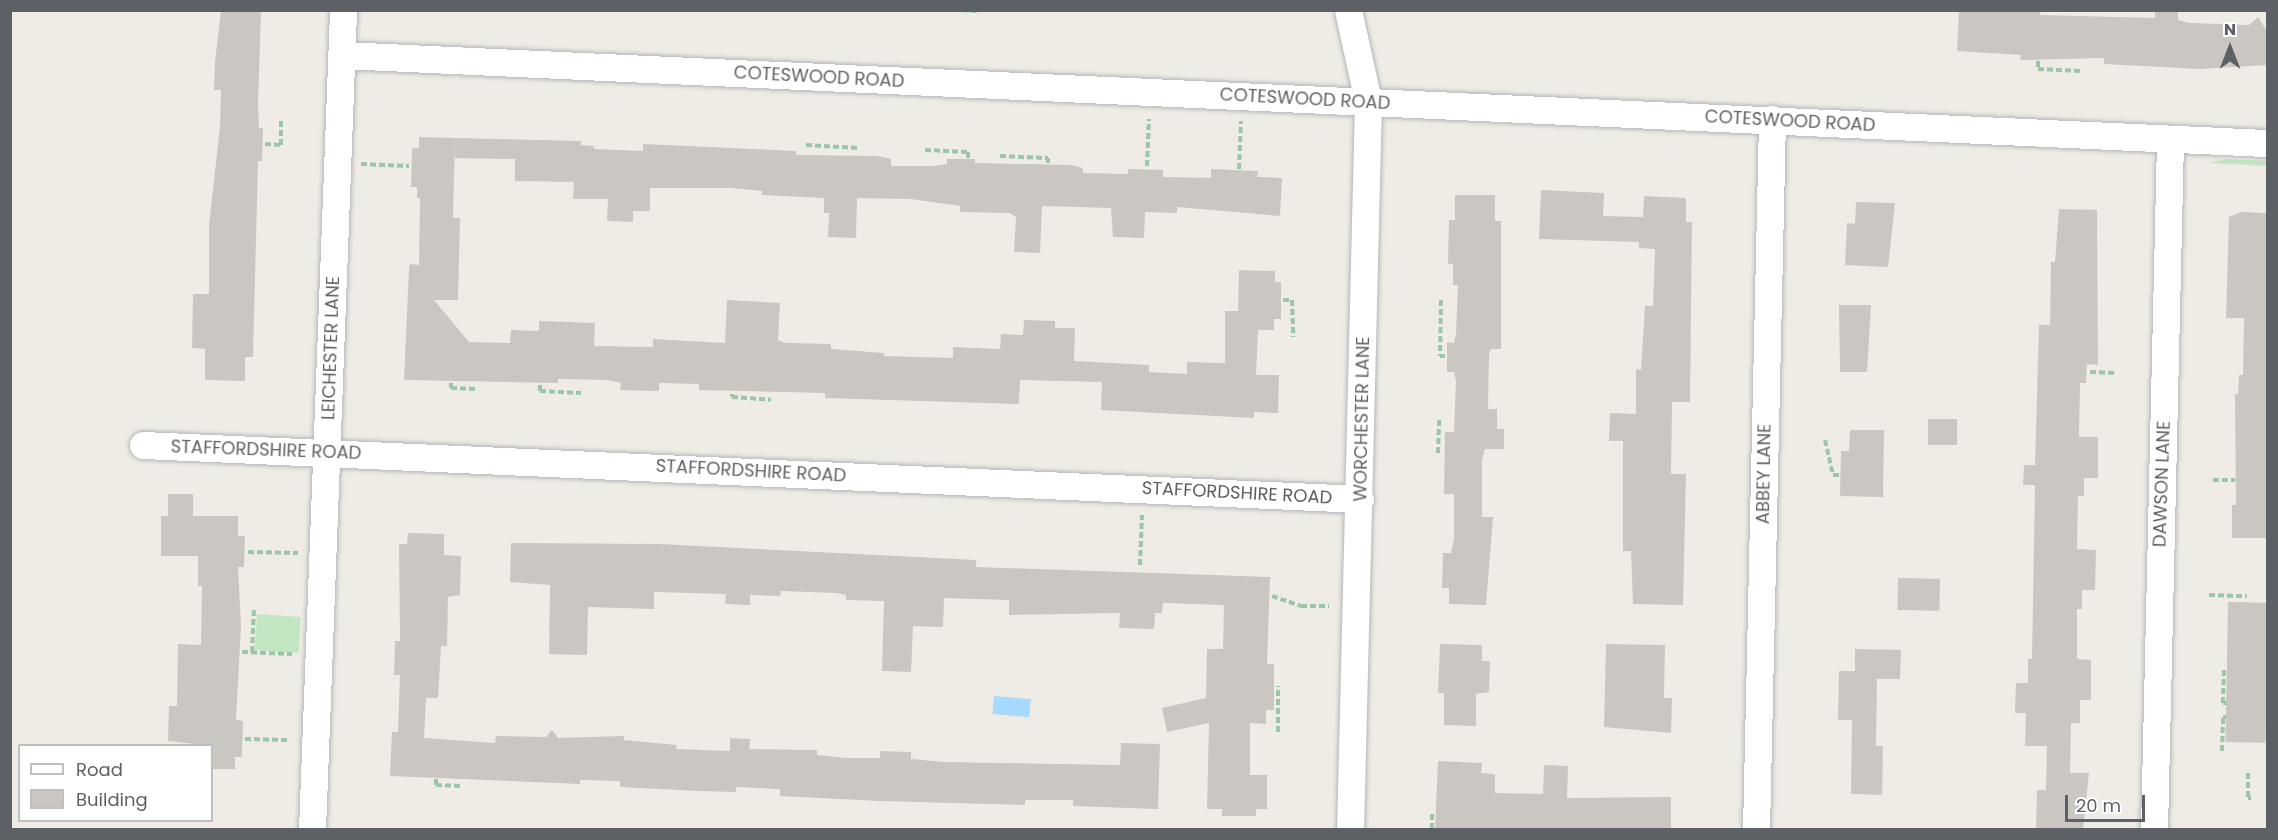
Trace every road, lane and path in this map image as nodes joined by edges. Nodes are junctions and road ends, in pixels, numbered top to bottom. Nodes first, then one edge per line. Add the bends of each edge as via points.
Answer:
1 (344, 10) edge
2 (962, 10) edge
3 (1348, 10) edge
4 (977, 11) edge
5 (342, 55) junction
6 (2038, 61) dead end
7 (2079, 71) dead end
8 (1368, 101) junction
9 (1149, 110) dead end
10 (1241, 114) dead end
11 (281, 119) dead end
12 (1772, 119) junction
13 (2170, 139) junction
14 (265, 144) dead end
15 (2268, 144) edge
16 (806, 145) dead end
17 (859, 148) dead end
18 (925, 150) dead end
19 (1000, 156) dead end
20 (968, 159) dead end
21 (1048, 163) dead end
22 (356, 164) dead end
23 (409, 166) dead end
24 (1147, 166) dead end
25 (1239, 169) dead end
26 (1283, 300) dead end
27 (1441, 300) dead end
28 (1293, 337) dead end
29 (1445, 356) dead end
30 (2090, 372) dead end
31 (2117, 373) dead end
32 (451, 382) dead end
33 (540, 385) dead end
34 (477, 389) dead end
35 (581, 393) dead end
36 (732, 393) dead end
37 (771, 400) dead end
38 (1439, 417) dead end
39 (1825, 440) dead end
40 (143, 445) dead end
41 (327, 452) junction
42 (1438, 453) dead end
43 (1839, 475) dead end
44 (2212, 480) dead end
45 (2235, 480) dead end
46 (1360, 499) junction
47 (1142, 508) dead end
48 (248, 552) dead end
49 (302, 553) dead end
50 (1140, 565) dead end
51 (2209, 595) dead end
52 (1272, 596) dead end
53 (2247, 596) dead end
54 (1331, 606) dead end
55 (254, 608) dead end
56 (242, 652) dead end
57 (252, 652) junction
58 (299, 655) dead end
59 (2224, 670) dead end
60 (1278, 686) dead end
61 (2227, 703) dead end
62 (2226, 717) dead end
63 (1278, 732) dead end
64 (245, 739) dead end
65 (295, 740) dead end
66 (2222, 751) dead end
67 (2248, 773) dead end
68 (436, 779) dead end
69 (462, 786) dead end
70 (2251, 798) dead end
71 (1432, 814) dead end
72 (312, 830) edge
73 (1350, 830) edge
74 (1432, 830) edge
75 (1756, 830) edge
76 (2154, 830) edge

1 - 5 street, LEICHESTER LANE
2 - 4 path
3 - 8 street, WORCHESTER LANE
5 - 8 street, COTESWOOD ROAD
5 - 41 street, LEICHESTER LANE
6 - 7 path via 2038,69
8 - 12 street, COTESWOOD ROAD
8 - 46 street, WORCHESTER LANE
9 - 24 path
10 - 25 path
11 - 14 path via 281,145
12 - 13 street, COTESWOOD ROAD
12 - 75 street, ABBEY LANE
13 - 15 street, COTESWOOD ROAD
13 - 76 street, DAWSON LANE
16 - 17 path
18 - 20 path via 968,152
19 - 21 path via 1048,158
22 - 23 path
26 - 28 path via 1292,300
27 - 29 path via 1440,356
30 - 31 path
32 - 34 path via 451,388
33 - 35 path via 540,391
36 - 37 path via 732,397
38 - 42 path
39 - 43 path via 1833,475
40 - 41 street, STAFFORDSHIRE ROAD
41 - 46 street, STAFFORDSHIRE ROAD
41 - 72 street, LEICHESTER LANE
44 - 45 path
46 - 73 street, WORCHESTER LANE
47 - 50 path
48 - 49 path
51 - 53 path
52 - 54 path via 1301,606
55 - 57 path
56 - 57 path
57 - 58 path
59 - 61 path via 2223,703
60 - 63 path
62 - 66 path
64 - 65 path
67 - 70 path via 2247,798
68 - 69 path via 436,785
71 - 74 path

